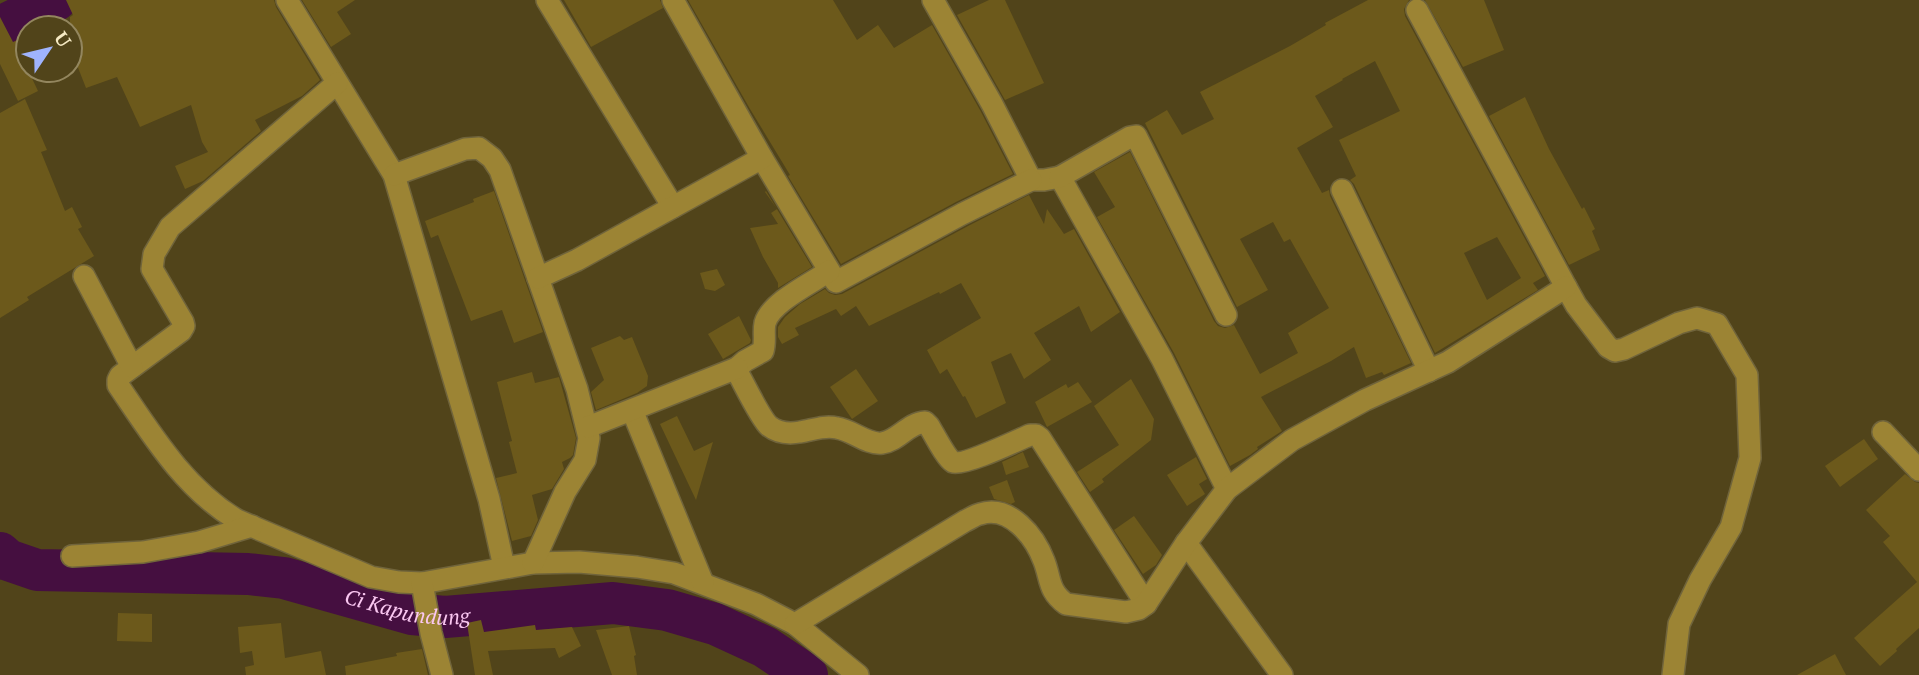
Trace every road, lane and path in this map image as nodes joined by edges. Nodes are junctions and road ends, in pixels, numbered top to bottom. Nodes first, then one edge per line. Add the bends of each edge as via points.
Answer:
1 (287, 0) edge
2 (547, 0) edge
3 (673, 0) edge
4 (933, 0) edge
5 (1417, 10) dead end
6 (337, 83) junction
7 (762, 158) junction
8 (394, 175) junction
9 (1060, 177) junction
10 (1031, 180) junction
11 (1342, 190) dead end
12 (673, 207) junction
13 (830, 271) junction
14 (84, 276) dead end
15 (538, 278) junction
16 (1566, 287) junction
17 (1226, 315) dead end
18 (132, 367) junction
19 (737, 368) junction
20 (1429, 371) junction
21 (632, 410) junction
22 (588, 427) junction
23 (1883, 432) dead end
24 (1919, 470) edge
25 (1227, 489) junction
26 (252, 526) junction
27 (1186, 543) junction
28 (72, 556) dead end
29 (533, 563) junction
30 (505, 567) junction
31 (703, 583) junction
32 (423, 589) junction
33 (1146, 604) junction
34 (795, 624) junction
35 (442, 675) edge
36 (858, 675) edge
37 (1282, 675) edge
38 (1673, 675) edge

1 - 6 street
2 - 12 street
3 - 7 street
4 - 10 street
5 - 16 street
6 - 8 street
6 - 18 street via 170,227 154,254 152,269 184,327
7 - 12 street
7 - 13 street
8 - 15 street via 479,148 500,170
8 - 30 street
9 - 10 street
9 - 17 street via 1136,136
9 - 25 street via 1162,359
10 - 13 street via 836,282
11 - 20 street
12 - 15 street
13 - 19 street via 780,302 765,323 763,351
14 - 18 street
15 - 22 street
16 - 20 street
16 - 38 street via 1615,351 1697,318 1717,324 1747,375 1750,458 1731,527 1679,624
18 - 26 street via 120,376 118,385 161,450 222,511
19 - 21 street
19 - 33 street via 768,425 782,433 835,427 879,444 925,422 957,463 1036,435
20 - 25 street via 1292,440
21 - 22 street
21 - 31 street
22 - 29 street via 585,460
23 - 24 street
25 - 27 street
26 - 28 street via 143,552
26 - 32 street via 371,577
27 - 33 street
27 - 37 street
29 - 30 street
29 - 31 street via 637,567
30 - 32 street
31 - 34 street
32 - 35 street
33 - 34 street via 1126,612 1066,604 1051,587 1035,542 1021,525 993,512 965,521
34 - 36 street

